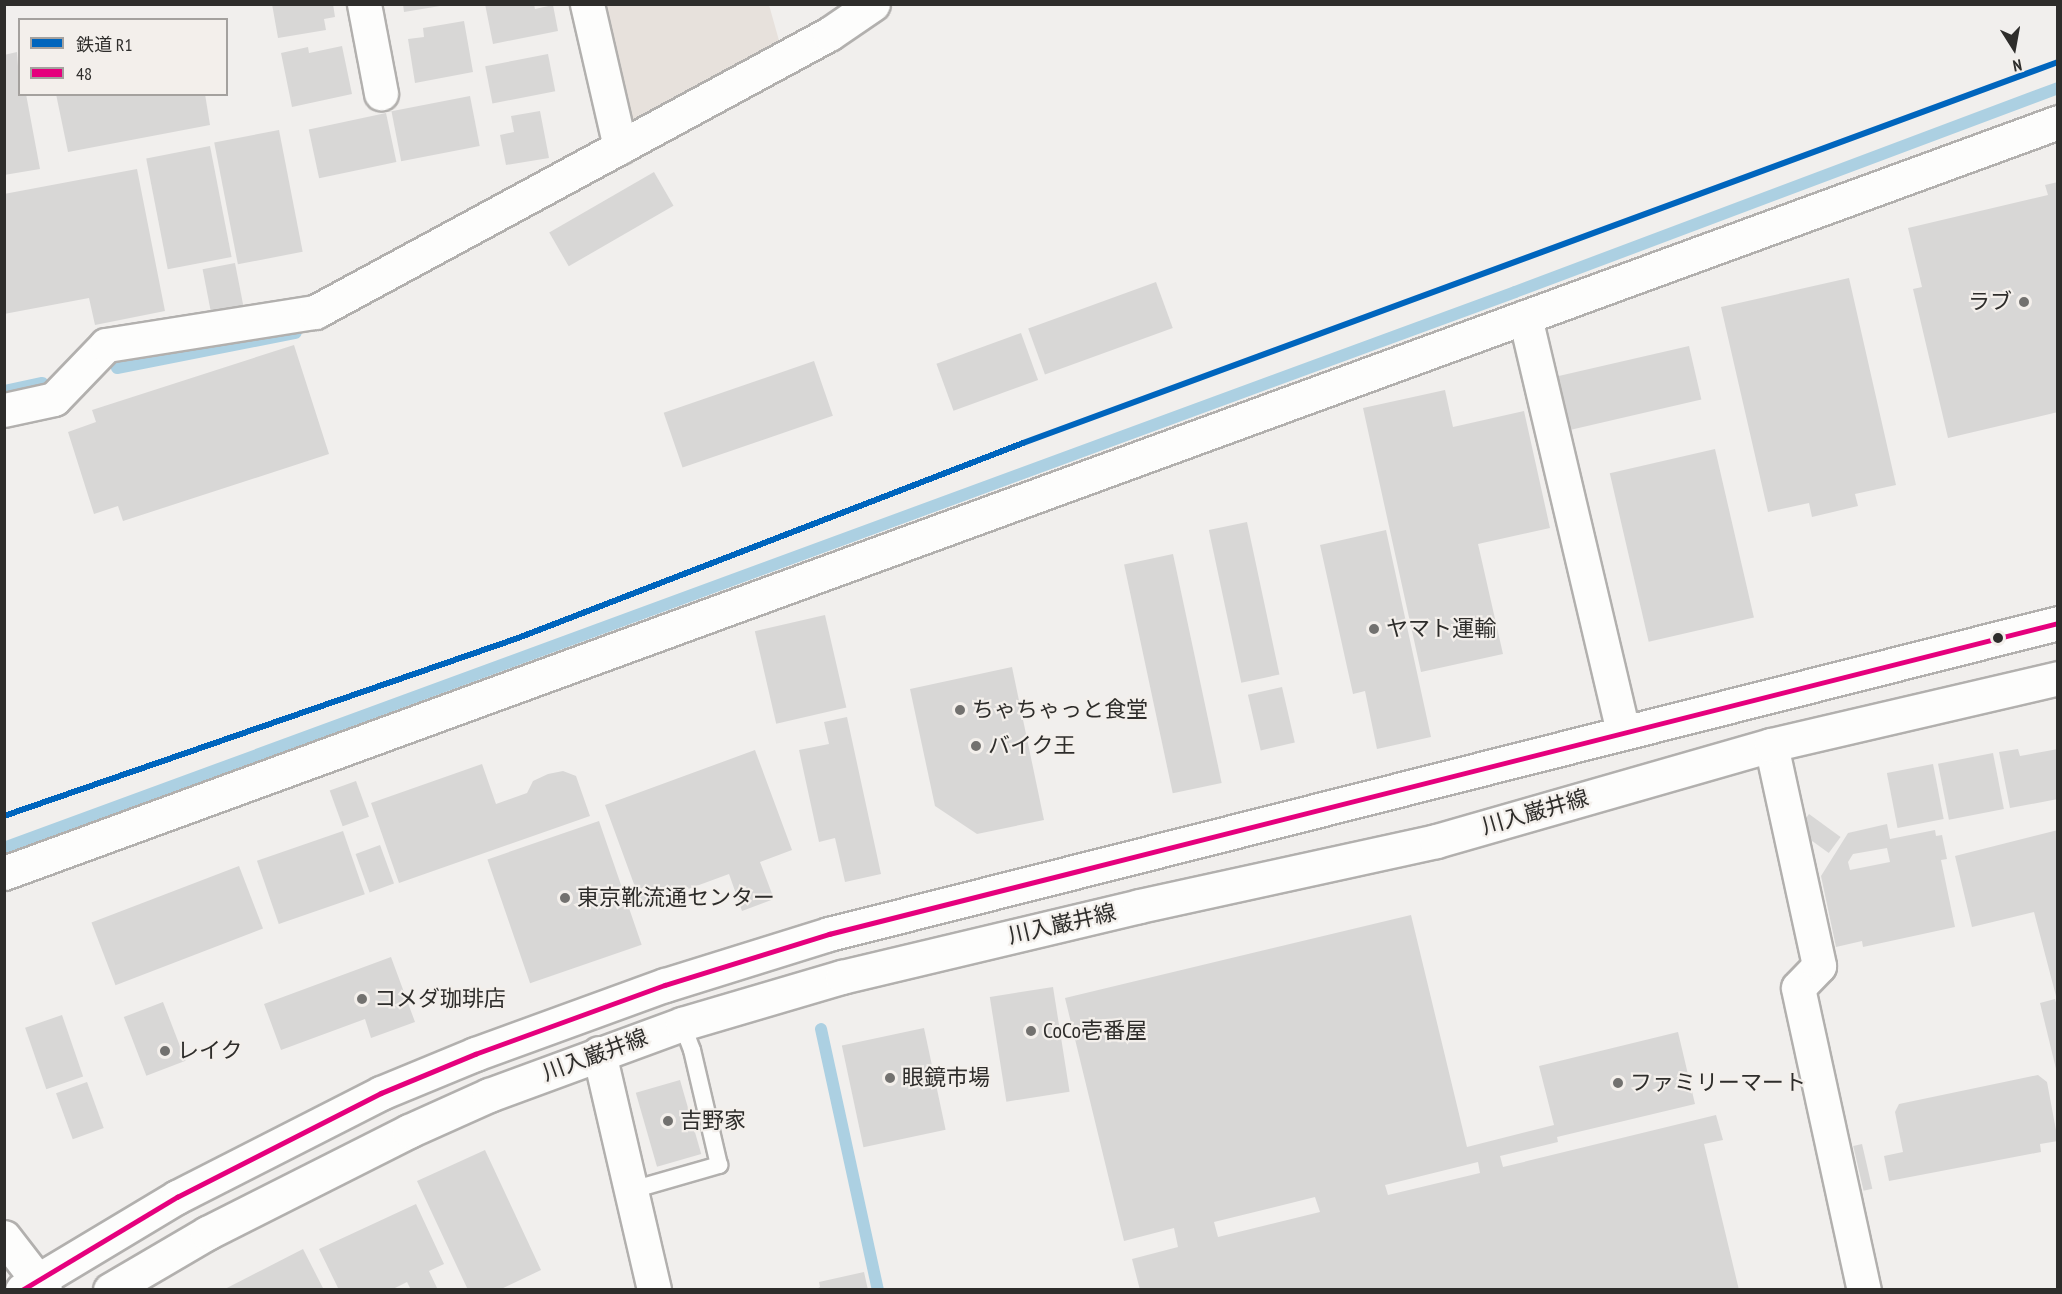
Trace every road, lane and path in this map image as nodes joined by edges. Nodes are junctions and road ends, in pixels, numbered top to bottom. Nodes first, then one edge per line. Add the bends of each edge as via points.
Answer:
1 (364, 4) edge
2 (587, 4) edge
3 (873, 4) edge
4 (381, 93) dead end
5 (2058, 122) edge
6 (620, 147) junction
7 (1525, 316) junction
8 (4, 410) edge
9 (2058, 623) edge
10 (2058, 678) edge
11 (1623, 733) junction
12 (1771, 745) junction
13 (4, 873) edge
14 (682, 1024) junction
15 (599, 1053) junction
16 (632, 1190) junction
17 (4, 1237) edge
18 (35, 1286) edge
19 (110, 1290) edge
20 (654, 1290) edge
21 (1864, 1290) edge

1 - 4 street
2 - 6 street
3 - 6 street via 829,33
5 - 7 street
6 - 8 street via 315,312 106,345 54,399
7 - 11 street
7 - 13 street
9 - 11 street, 川入巌井線
10 - 12 street, 川入巌井線
11 - 18 street, 川入巌井線 via 829,934 665,985 475,1054 381,1093 177,1197
12 - 14 street, 川入巌井線 via 1436,841 853,974
12 - 21 street via 1819,966 1798,988
14 - 15 street, 川入巌井線
14 - 16 lane via 692,1050 719,1165
15 - 16 street
15 - 19 street, 川入巌井線 via 409,1131 207,1233
16 - 20 street
17 - 18 street

